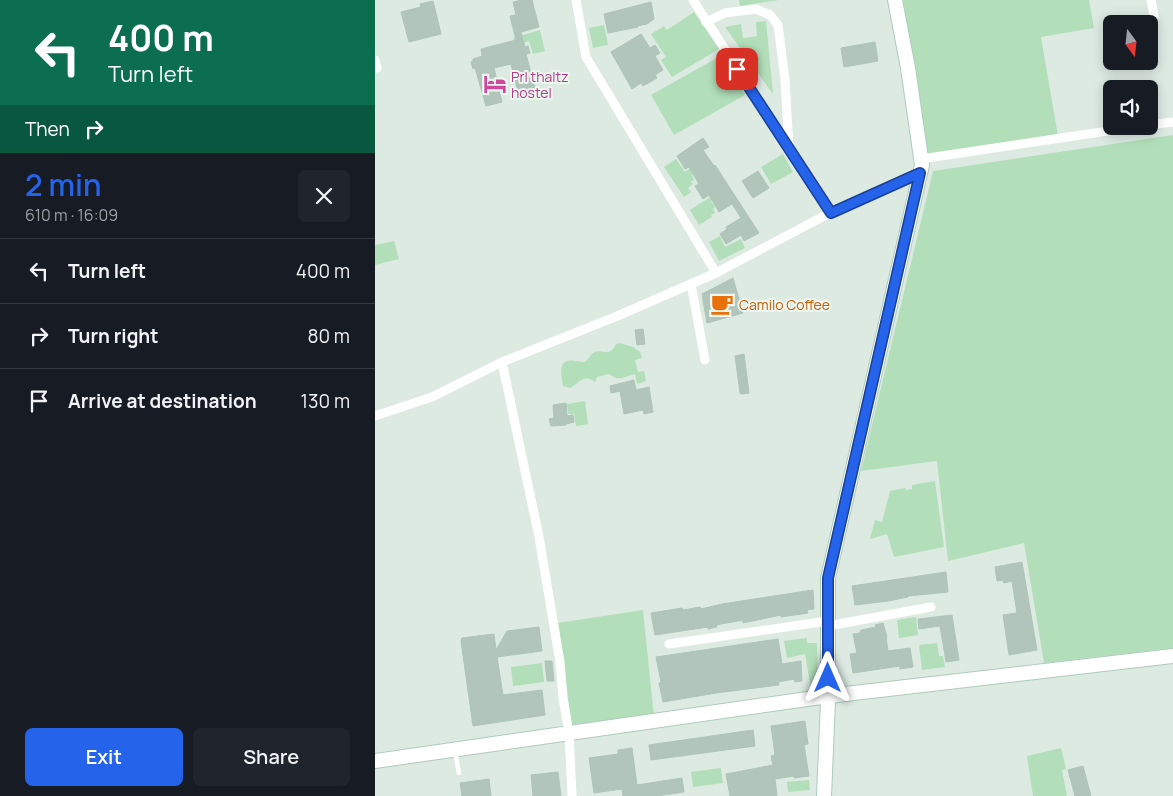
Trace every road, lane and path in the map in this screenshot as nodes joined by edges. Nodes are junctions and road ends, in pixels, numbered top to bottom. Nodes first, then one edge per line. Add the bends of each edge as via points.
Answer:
1 (576, 0) edge
2 (693, 0) edge
3 (895, 0) edge
4 (1151, 0) edge
5 (1153, 15) edge
6 (706, 22) junction
7 (375, 60) edge
8 (375, 68) edge
9 (1173, 122) edge
10 (1158, 124) edge
11 (1103, 133) edge
12 (789, 149) junction
13 (920, 166) junction
14 (831, 213) junction
15 (716, 273) junction
16 (691, 284) junction
17 (705, 360) dead end
18 (502, 362) junction
19 (375, 416) edge
20 (931, 606) dead end
21 (828, 624) junction
22 (669, 644) dead end
23 (1173, 656) edge
24 (828, 696) junction
25 (569, 733) junction
26 (454, 749) junction
27 (375, 761) edge
28 (459, 773) dead end
29 (572, 796) edge
30 (824, 796) edge

1 - 15 street via 586,56
2 - 6 street
3 - 13 street via 908,68
4 - 5 street
6 - 12 street
6 - 12 street via 725,14 756,9 771,15 778,25
7 - 8 street
9 - 10 street
11 - 13 street
12 - 14 street
13 - 14 street
13 - 21 street via 831,563
14 - 15 street
15 - 16 street
16 - 17 street
16 - 18 street
18 - 19 street via 432,397
18 - 25 street via 539,537
20 - 21 street
21 - 22 street
21 - 24 street
23 - 24 street
24 - 25 street
24 - 30 street
25 - 26 street
25 - 29 street
26 - 27 street
26 - 28 lane

